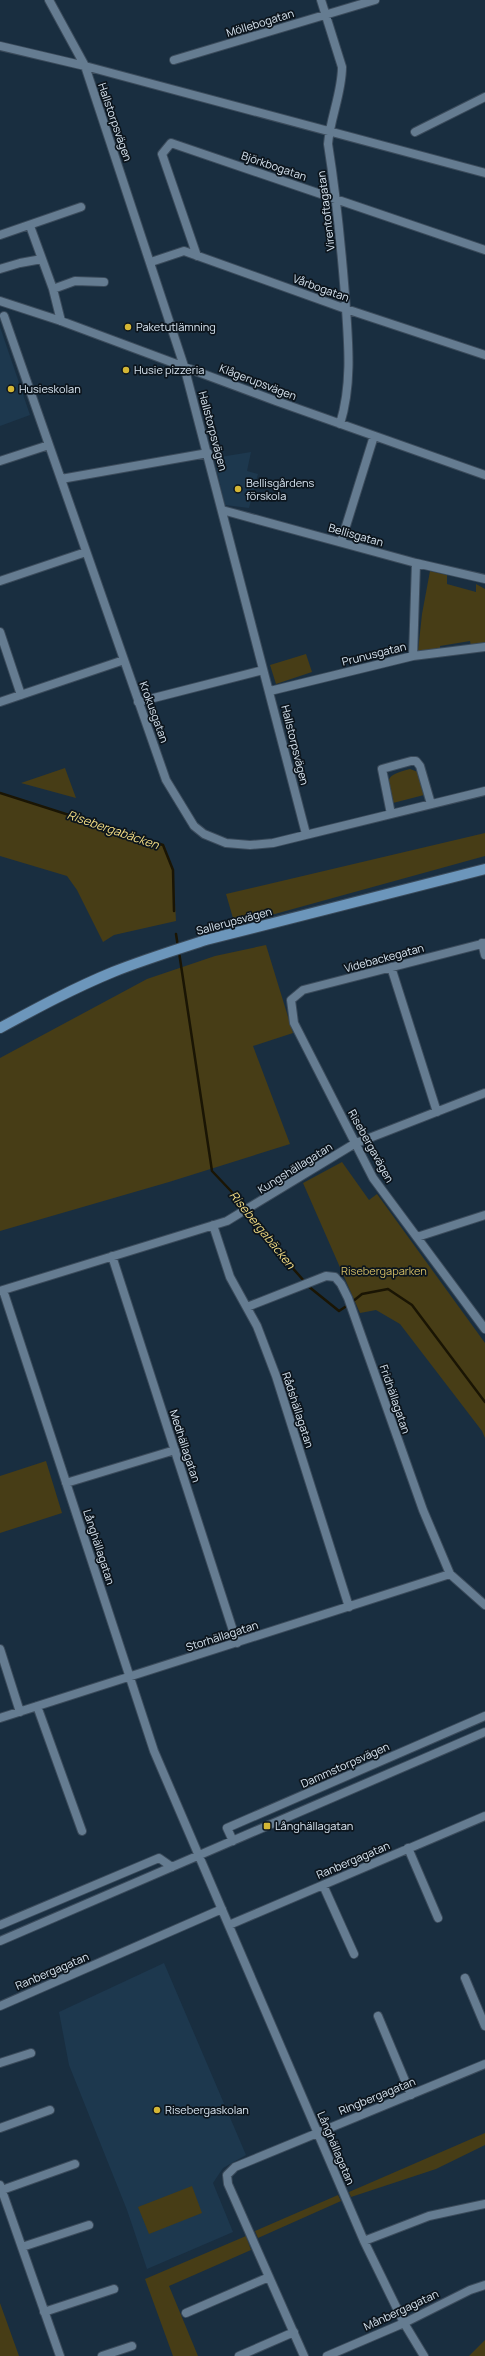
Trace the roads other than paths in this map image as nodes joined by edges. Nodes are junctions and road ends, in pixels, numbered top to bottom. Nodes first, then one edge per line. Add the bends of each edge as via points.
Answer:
1 (49, 0) edge
2 (321, 0) edge
3 (375, 0) edge
4 (326, 15) junction
5 (0, 46) edge
6 (174, 60) dead end
7 (85, 66) junction
8 (485, 97) edge
9 (329, 131) junction
10 (415, 132) dead end
11 (485, 173) edge
12 (336, 199) junction
13 (81, 207) dead end
14 (30, 226) junction
15 (0, 235) edge
16 (485, 250) edge
17 (197, 256) junction
18 (42, 259) junction
19 (151, 262) junction
20 (0, 269) edge
21 (104, 282) dead end
22 (53, 289) junction
23 (0, 301) edge
24 (346, 309) junction
25 (4, 316) dead end
26 (61, 321) junction
27 (485, 355) edge
28 (184, 366) junction
29 (340, 424) junction
30 (374, 436) junction
31 (49, 445) junction
32 (208, 454) junction
33 (0, 461) edge
34 (485, 475) edge
35 (61, 480) junction
36 (222, 510) junction
37 (341, 542) junction
38 (86, 552) junction
39 (416, 563) junction
40 (485, 579) edge
41 (0, 581) edge
42 (0, 632) edge
43 (485, 647) edge
44 (413, 656) junction
45 (124, 660) junction
46 (263, 670) junction
47 (270, 691) junction
48 (21, 695) junction
49 (0, 702) edge
50 (138, 702) junction
51 (485, 791) edge
52 (430, 804) junction
53 (391, 814) junction
54 (306, 834) junction
55 (485, 869) edge
56 (483, 943) edge
57 (485, 955) edge
58 (391, 967) junction
59 (292, 1000) joint
60 (0, 1028) edge
61 (485, 1093) edge
62 (437, 1112) junction
63 (354, 1144) junction
64 (485, 1215) edge
65 (213, 1225) junction
66 (417, 1236) junction
67 (112, 1256) junction
68 (1, 1290) edge
69 (247, 1307) junction
70 (485, 1327) edge
71 (175, 1450) junction
72 (66, 1483) junction
73 (450, 1574) junction
74 (485, 1605) edge
75 (349, 1607) junction
76 (237, 1643) junction
77 (0, 1649) edge
78 (130, 1677) junction
79 (37, 1706) junction
80 (20, 1712) junction
81 (485, 1716) edge
82 (0, 1718) edge
83 (485, 1732) edge
84 (485, 1816) edge
85 (82, 1831) dead end
86 (233, 1841) junction
87 (408, 1848) junction
88 (198, 1856) junction
89 (172, 1867) junction
90 (323, 1885) junction
91 (222, 1910) junction
92 (438, 1918) dead end
93 (229, 1925) junction
94 (0, 1926) edge
95 (0, 1941) edge
96 (354, 1954) dead end
97 (465, 1978) dead end
98 (0, 2006) edge
99 (378, 2016) dead end
100 (485, 2026) edge
101 (31, 2053) dead end
102 (0, 2063) edge
103 (485, 2064) edge
104 (411, 2095) junction
105 (50, 2110) dead end
106 (0, 2128) edge
107 (318, 2132) junction
108 (75, 2164) dead end
109 (1, 2187) edge
110 (485, 2204) edge
111 (89, 2225) dead end
112 (364, 2241) junction
113 (22, 2248) junction
114 (269, 2277) junction
115 (485, 2285) edge
116 (114, 2289) dead end
117 (44, 2312) junction
118 (186, 2313) dead end
119 (404, 2323) junction
120 (294, 2332) junction
121 (132, 2346) dead end
122 (60, 2356) edge
123 (102, 2356) edge
124 (239, 2356) edge
125 (304, 2356) edge
126 (327, 2356) edge
127 (424, 2356) edge

1 - 7 street, Hallstorpsvägen
2 - 4 street, Virentoftagatan
3 - 4 street, Möllebogatan
4 - 6 street, Möllebogatan
4 - 9 street, Virentoftagatan via 342,67 342,78
5 - 7 street
7 - 9 street
7 - 19 street, Hallstorpsvägen
8 - 10 street
9 - 11 street
9 - 12 street, Virentoftagatan via 328,144
12 - 16 street, Björkbogatan
12 - 17 street, Björkbogatan via 171,143 162,154
12 - 24 street, Virentoftagatan
13 - 14 street
14 - 15 street
14 - 18 street
17 - 19 street, Vårbogatan via 184,251
17 - 24 street, Vårbogatan
18 - 20 street
18 - 22 street
19 - 28 street, Hallstorpsvägen
21 - 22 street via 75,282
22 - 26 street
23 - 26 street, Klågerupsvägen
24 - 27 street, Vårbogatan
24 - 29 street, Virentoftagatan via 349,370 347,400
25 - 31 street, Krokusgatan
26 - 28 street, Klågerupsvägen
28 - 29 street, Klågerupsvägen
28 - 32 street, Hallstorpsvägen
29 - 30 street, Klågerupsvägen
30 - 34 street, Klågerupsvägen
30 - 37 street
31 - 33 street
31 - 35 street, Krokusgatan
32 - 35 street
32 - 36 street, Hallstorpsvägen
35 - 38 street, Krokusgatan
36 - 37 street, Bellisgatan
36 - 46 street, Hallstorpsvägen
37 - 39 street, Bellisgatan
38 - 41 street
38 - 45 street, Krokusgatan
39 - 40 street, Bellisgatan
39 - 44 street
42 - 48 street
43 - 44 street, Prunusgatan
44 - 47 street, Prunusgatan
45 - 48 street
45 - 50 street, Krokusgatan
46 - 47 street, Hallstorpsvägen
46 - 50 street
47 - 54 street, Hallstorpsvägen
48 - 49 street
50 - 54 street, Krokusgatan via 166,780 194,826 220,841 244,844 273,843
51 - 52 street, Krokusgatan
52 - 53 street, Krokusgatan
52 - 53 street via 420,766 412,761 382,769
53 - 54 street, Krokusgatan
55 - 60 main road, Sallerupsvägen via 206,940 172,951 113,972 57,997
56 - 57 street
56 - 58 street, Videbackegatan
58 - 59 street, Videbackegatan via 303,990
58 - 62 street
59 - 63 street, Risebergavägen via 294,1023
61 - 62 street, Kungshällagatan
62 - 63 street, Kungshällagatan
63 - 65 street, Kungshällagatan via 238,1216
63 - 66 street, Risebergavägen via 373,1178
64 - 66 street
65 - 67 street, Kungshällagatan
65 - 69 street, Rådshällagatan via 230,1277
66 - 70 street, Risebergavägen
67 - 68 street, Kungshällagatan
67 - 71 street, Medhällagatan
68 - 72 street, Långhällagatan
69 - 73 street, Fridhällagatan via 311,1281 326,1276 335,1277 348,1298 423,1510
69 - 75 street, Rådshällagatan via 276,1376
71 - 72 street
71 - 76 street, Medhällagatan
72 - 78 street, Långhällagatan
73 - 74 street, Fridhällagatan
73 - 75 street, Storhällagatan
75 - 76 street, Storhällagatan
76 - 78 street, Storhällagatan
77 - 80 street
78 - 79 street, Storhällagatan
78 - 88 street, Långhällagatan via 154,1751
79 - 80 street, Storhällagatan
79 - 85 street
80 - 82 street, Storhällagatan
81 - 86 street, Dammstorpsvägen via 227,1828
83 - 86 street
84 - 87 street, Ranbergagatan
86 - 88 street
87 - 90 street, Ranbergagatan
87 - 92 street
88 - 89 street
88 - 91 street, Långhällagatan
89 - 94 street via 159,1858
89 - 95 street
90 - 93 street, Ranbergagatan
90 - 96 street
91 - 93 street, Långhällagatan
91 - 98 street, Ranbergagatan
93 - 107 street, Långhällagatan
97 - 100 street
99 - 104 street
101 - 102 street
103 - 104 street, Ringbergagatan
104 - 107 street, Ringbergagatan
105 - 106 street
107 - 112 street, Långhällagatan
107 - 114 street, Ringbergagatan via 235,2167 227,2175 228,2184
108 - 109 street
109 - 113 street
110 - 112 street via 429,2216
111 - 113 street
112 - 119 street, Långhällagatan
113 - 117 street
114 - 118 street
114 - 120 street, Ringbergagatan
115 - 119 street, Månbergagatan via 463,2293
116 - 117 street
117 - 122 street
119 - 126 street, Månbergagatan
119 - 127 street, Långhällagatan
120 - 124 street
120 - 125 street, Ringbergagatan
121 - 123 street

